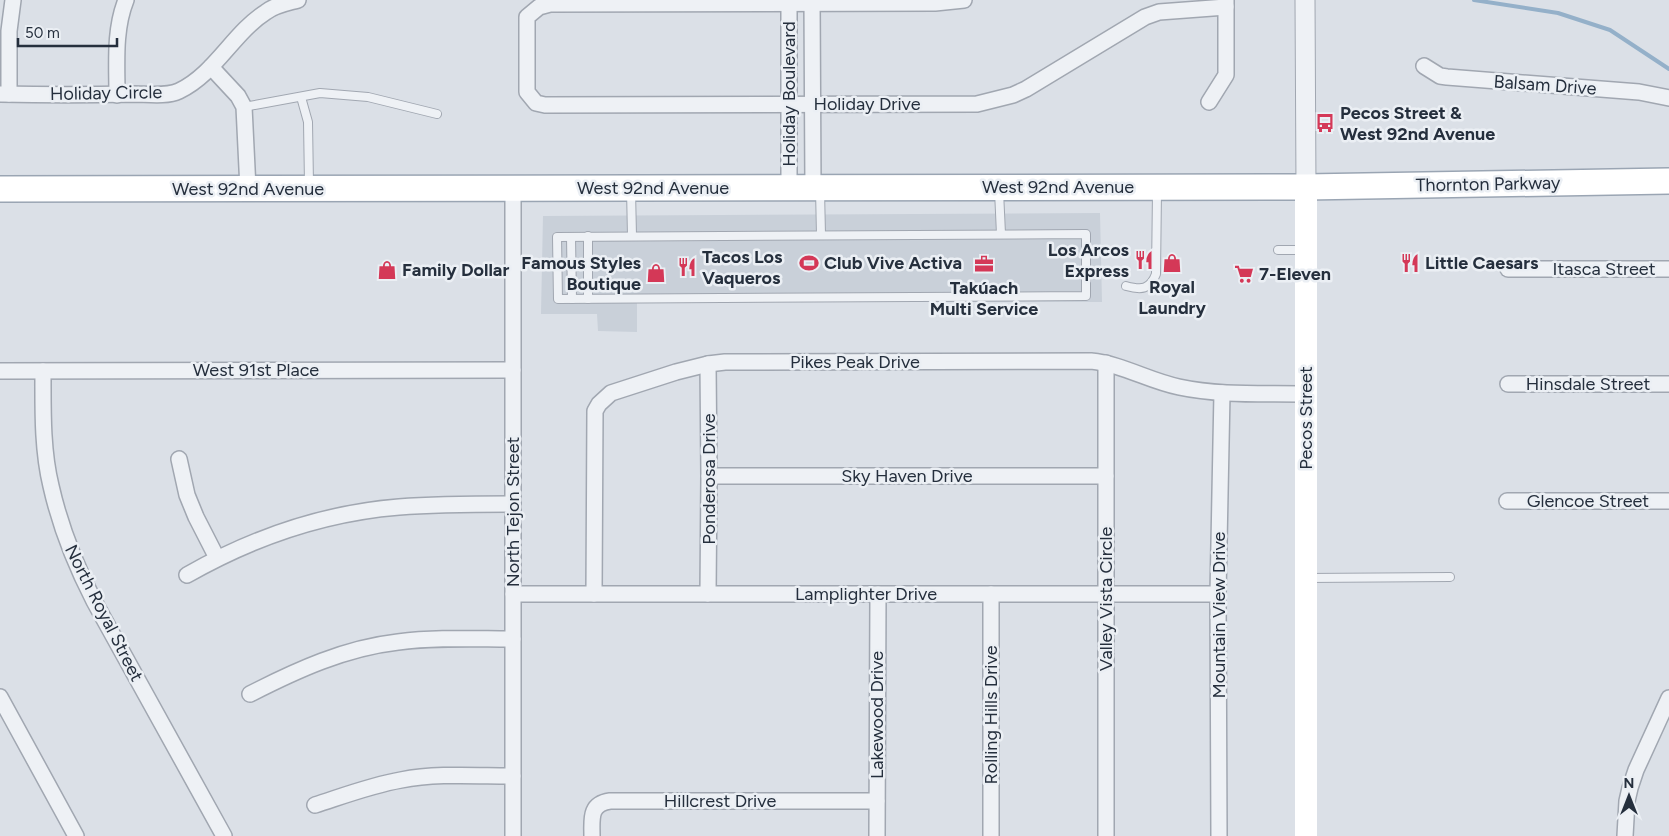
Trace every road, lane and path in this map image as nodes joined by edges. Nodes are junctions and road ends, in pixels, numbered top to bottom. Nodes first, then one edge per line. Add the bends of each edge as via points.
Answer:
1 (13, 0) edge
2 (126, 0) edge
3 (298, 0) edge
4 (964, 0) edge
5 (1305, 0) edge
6 (789, 2) edge
7 (812, 2) edge
8 (1226, 4) edge
9 (211, 66) junction
10 (1424, 66) dead end
11 (4, 94) edge
12 (117, 94) junction
13 (301, 97) junction
14 (1669, 98) edge
15 (1209, 102) dead end
16 (789, 104) junction
17 (812, 104) junction
18 (244, 107) junction
19 (437, 114) dead end
20 (1669, 181) edge
21 (1157, 187) junction
22 (1306, 187) junction
23 (513, 188) junction
24 (631, 188) junction
25 (807, 188) junction
26 (999, 188) junction
27 (0, 189) edge
28 (248, 189) junction
29 (309, 189) junction
30 (1001, 234) junction
31 (821, 235) junction
32 (588, 236) junction
33 (632, 236) junction
34 (571, 237) junction
35 (1278, 250) dead end
36 (1306, 250) junction
37 (1508, 269) dead end
38 (1669, 269) edge
39 (1126, 286) dead end
40 (572, 299) junction
41 (588, 299) junction
42 (1106, 363) junction
43 (708, 364) junction
44 (513, 370) junction
45 (0, 371) edge
46 (43, 371) junction
47 (1508, 384) dead end
48 (1669, 384) edge
49 (1222, 393) junction
50 (1306, 394) junction
51 (180, 460) dead end
52 (709, 476) junction
53 (1106, 476) junction
54 (1507, 501) dead end
55 (1669, 501) edge
56 (513, 504) junction
57 (217, 558) junction
58 (187, 575) dead end
59 (1450, 577) dead end
60 (1305, 578) junction
61 (513, 594) junction
62 (594, 594) junction
63 (708, 594) junction
64 (878, 594) junction
65 (991, 594) junction
66 (1106, 594) junction
67 (1218, 594) junction
68 (513, 639) junction
69 (250, 694) dead end
70 (0, 697) edge
71 (1669, 698) edge
72 (513, 776) junction
73 (877, 801) junction
74 (315, 805) dead end
75 (76, 836) edge
76 (224, 836) edge
77 (513, 836) edge
78 (592, 836) edge
79 (876, 836) edge
80 (991, 836) edge
81 (1106, 836) edge
82 (1220, 836) edge
83 (1306, 836) edge
84 (1624, 836) edge

1 - 11 street
2 - 12 street via 118,27
3 - 9 street, Holiday Circle via 266,12 244,30
4 - 7 street via 935,3
5 - 22 street, Pecos Street
6 - 7 street
6 - 16 street, Holiday Boulevard
6 - 16 street, Holiday Drive via 550,4 527,16 526,55 527,92 536,103 545,105
7 - 17 street, Holiday Boulevard
8 - 15 street via 1226,75
8 - 17 street, Holiday Drive via 1159,12 1145,17 1026,89 993,101 977,104
9 - 12 street, Holiday Circle via 178,92
9 - 18 street
10 - 14 street, Balsam Drive via 1448,78 1640,92
11 - 12 street, Holiday Circle
13 - 18 lane
13 - 19 lane via 320,94 368,97
13 - 29 lane via 308,122
16 - 17 street, Holiday Drive
16 - 25 street, Holiday Boulevard
17 - 25 street, Holiday Boulevard
18 - 28 street
20 - 22 main road, Thornton Parkway
21 - 22 main road, West 92nd Avenue
21 - 26 main road, West 92nd Avenue
21 - 39 lane via 1156,274 1151,285
22 - 36 main road, Pecos Street
23 - 24 main road, West 92nd Avenue
23 - 29 main road, West 92nd Avenue
23 - 44 street, North Tejon Street
24 - 25 main road, West 92nd Avenue
24 - 33 lane
25 - 26 main road, West 92nd Avenue
25 - 31 lane
26 - 30 lane
27 - 28 main road, West 92nd Avenue
28 - 29 main road, West 92nd Avenue
30 - 31 lane
30 - 41 lane via 1086,234 1086,296
31 - 33 lane
32 - 33 lane
32 - 34 lane
32 - 41 lane
34 - 40 lane
34 - 40 lane via 558,237 558,299
35 - 36 lane
36 - 50 main road, Pecos Street
37 - 38 street, Itasca Street
40 - 41 lane
42 - 43 street, Pikes Peak Drive
42 - 49 street, Pikes Peak Drive via 1177,387
42 - 53 street, Valley Vista Circle
43 - 52 street, Ponderosa Drive
43 - 62 street, Pikes Peak Drive via 611,393 598,404
44 - 46 street, West 91st Place
44 - 56 street, North Tejon Street
45 - 46 street, West 91st Place
46 - 76 street, North Royal Street via 43,424 50,485 80,574
47 - 48 street, Hinsdale Street
49 - 50 street, Pikes Peak Drive
49 - 67 street, Mountain View Drive
50 - 60 main road, Pecos Street
51 - 57 street via 187,495
52 - 53 street, Sky Haven Drive
52 - 63 street, Ponderosa Drive
53 - 66 street, Valley Vista Circle
54 - 55 street, Glencoe Street
56 - 57 street via 443,504 337,516 279,532
56 - 61 street, North Tejon Street
57 - 58 street
59 - 60 lane
60 - 83 main road, Pecos Street
61 - 62 street, Lamplighter Drive
61 - 68 street, North Tejon Street
62 - 63 street, Lamplighter Drive
63 - 64 street, Lamplighter Drive
64 - 65 street, Lamplighter Drive
64 - 73 street, Lakewood Drive
65 - 66 street, Lamplighter Drive
65 - 80 street, Rolling Hills Drive
66 - 67 street, Lamplighter Drive
66 - 81 street, Valley Vista Circle
67 - 82 street, Mountain View Drive
68 - 69 street via 424,639 374,646 309,665
68 - 72 street, North Tejon Street
70 - 75 street
71 - 84 street via 1630,788
72 - 74 street via 402,780
72 - 77 street, North Tejon Street
73 - 78 street, Hillcrest Drive via 610,801 595,808
73 - 79 street, Lakewood Drive

